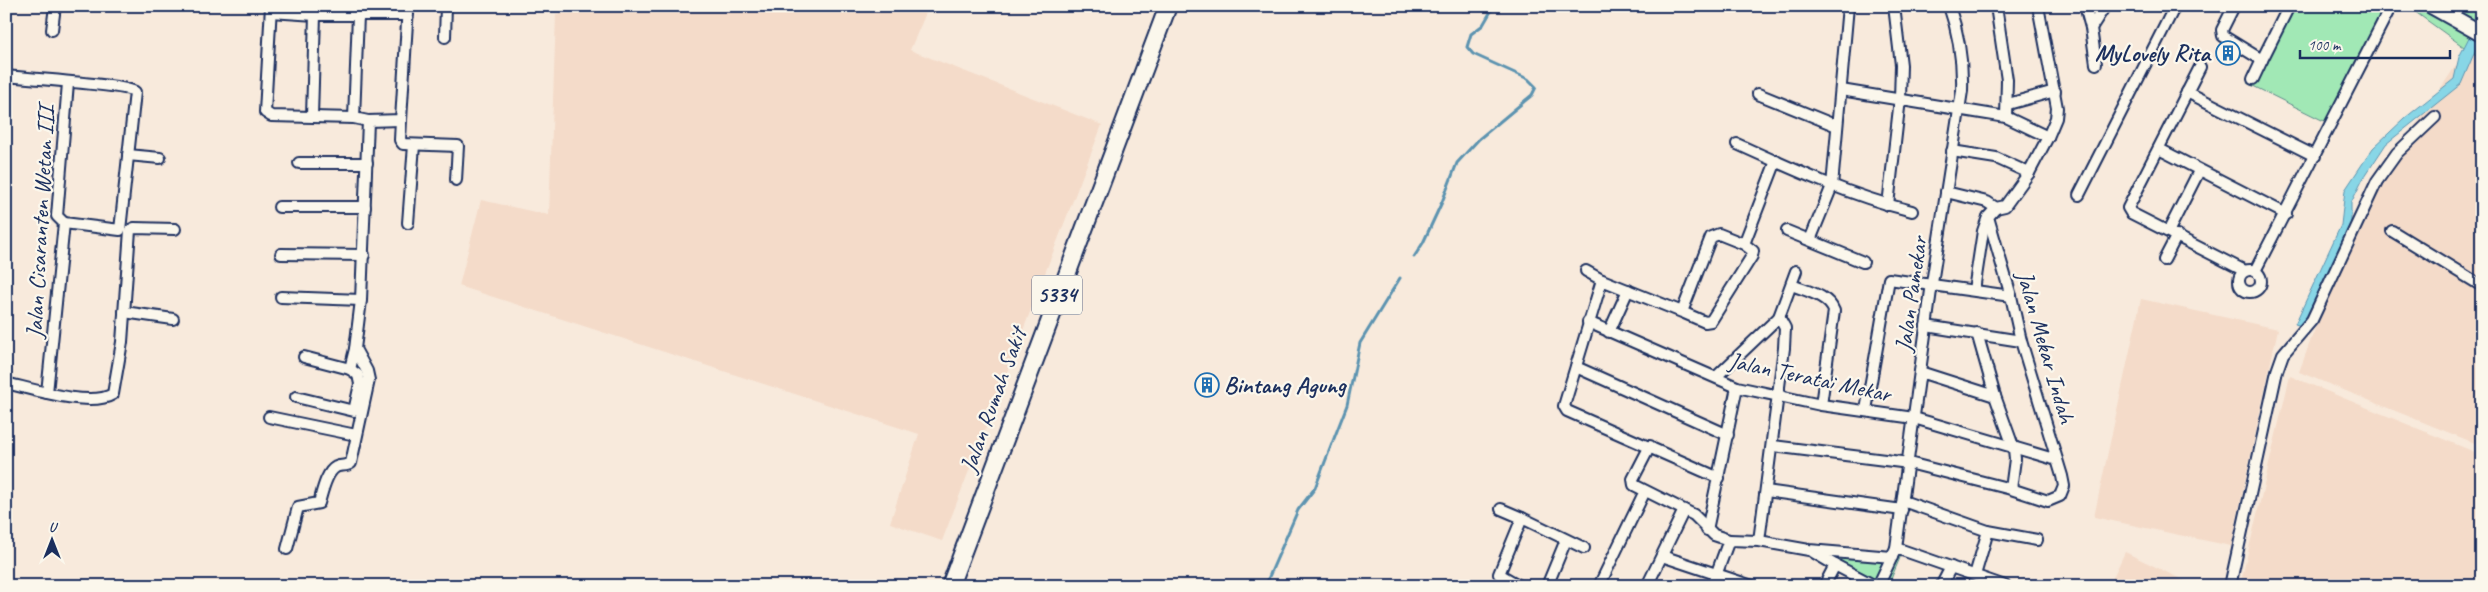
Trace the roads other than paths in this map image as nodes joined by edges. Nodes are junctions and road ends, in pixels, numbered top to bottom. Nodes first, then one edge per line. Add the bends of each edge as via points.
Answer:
1 (54, 6) edge
2 (446, 6) edge
3 (1168, 6) edge
4 (1848, 6) edge
5 (1894, 6) edge
6 (1949, 6) edge
7 (1996, 6) edge
8 (2038, 6) edge
9 (2085, 6) edge
10 (2105, 6) edge
11 (2175, 6) edge
12 (2289, 6) edge
13 (2391, 6) edge
14 (2432, 6) edge
15 (2233, 8) dead end
16 (271, 9) edge
17 (408, 11) edge
18 (315, 15) junction
19 (358, 15) junction
20 (2091, 28) junction
21 (52, 30) dead end
22 (2476, 30) edge
23 (445, 37) dead end
24 (2262, 60) junction
25 (2096, 64) dead end
26 (2200, 67) dead end
27 (6, 76) edge
28 (2253, 78) dead end
29 (68, 83) junction
30 (1841, 90) junction
31 (2055, 91) junction
32 (2187, 92) junction
33 (1758, 94) dead end
34 (1900, 99) junction
35 (2008, 104) junction
36 (1957, 108) junction
37 (312, 116) junction
38 (2006, 117) junction
39 (2435, 117) dead end
40 (354, 118) junction
41 (401, 120) junction
42 (368, 121) junction
43 (1836, 126) junction
44 (2048, 137) junction
45 (1737, 144) dead end
46 (414, 145) junction
47 (2159, 150) junction
48 (1952, 151) junction
49 (128, 155) junction
50 (2316, 156) junction
51 (160, 158) dead end
52 (1776, 161) junction
53 (299, 163) dead end
54 (367, 163) junction
55 (2199, 171) junction
56 (2029, 173) junction
57 (456, 180) dead end
58 (1832, 186) junction
59 (1946, 192) junction
60 (2079, 195) dead end
61 (1888, 205) junction
62 (279, 207) dead end
63 (365, 207) junction
64 (1996, 208) junction
65 (1912, 211) dead end
66 (2286, 214) junction
67 (1988, 217) junction
68 (64, 223) junction
69 (408, 223) dead end
70 (175, 229) dead end
71 (125, 230) junction
72 (1787, 231) dead end
73 (2392, 231) dead end
74 (2173, 233) junction
75 (1810, 240) junction
76 (1744, 244) junction
77 (281, 254) dead end
78 (364, 255) junction
79 (2164, 260) dead end
80 (1863, 262) dead end
81 (1586, 271) dead end
82 (1796, 271) dead end
83 (1602, 280) junction
84 (1932, 284) junction
85 (1792, 285) junction
86 (2482, 286) edge
87 (1628, 290) junction
88 (1974, 290) junction
89 (281, 296) dead end
90 (2011, 296) junction
91 (361, 300) junction
92 (124, 312) junction
93 (1682, 312) junction
94 (1779, 317) junction
95 (173, 319) dead end
96 (1588, 322) junction
97 (1926, 326) junction
98 (1609, 332) junction
99 (1977, 333) junction
100 (2021, 341) junction
101 (355, 349) junction
102 (304, 357) dead end
103 (1576, 367) junction
104 (350, 369) junction
105 (1920, 372) junction
106 (1716, 377) junction
107 (6, 383) edge
108 (1737, 387) junction
109 (47, 393) junction
110 (1777, 395) junction
111 (1995, 396) junction
112 (296, 398) dead end
113 (1821, 405) junction
114 (1866, 410) junction
115 (269, 416) dead end
116 (1914, 418) junction
117 (356, 435) junction
118 (1728, 435) junction
119 (1650, 446) junction
120 (1773, 446) junction
121 (2014, 449) junction
122 (2057, 460) junction
123 (1909, 463) junction
124 (1720, 478) junction
125 (2011, 489) junction
126 (1645, 491) junction
127 (1766, 491) junction
128 (1902, 505) junction
129 (1501, 509) dead end
130 (1684, 510) junction
131 (1522, 518) junction
132 (1707, 530) junction
133 (1988, 531) junction
134 (1566, 540) junction
135 (1729, 540) junction
136 (2037, 540) dead end
137 (1759, 541) junction
138 (1584, 548) dead end
139 (287, 549) dead end
140 (1809, 550) junction
141 (1894, 553) junction
142 (1662, 556) junction
143 (1835, 565) junction
144 (1951, 567) junction
145 (1716, 575) junction
146 (1975, 575) junction
147 (950, 586) edge
148 (1520, 586) edge
149 (1547, 586) edge
150 (1599, 586) edge
151 (1647, 586) edge
152 (1712, 586) edge
153 (1752, 586) edge
154 (1824, 586) edge
155 (1877, 586) edge
156 (1941, 586) edge
157 (2005, 586) edge
158 (2230, 586) edge

1 - 21 street
2 - 23 street
3 - 147 main road, Jalan Rumah Sakit / 5334
4 - 30 street
5 - 34 street via 1901,65
6 - 36 street, Jalan Pamekar via 1962,65 1962,91
7 - 35 street
8 - 31 street
9 - 20 street
10 - 20 street
11 - 60 street
12 - 24 street
13 - 50 street
14 - 22 street
15 - 24 street via 2222,30 2223,36
16 - 18 street
16 - 37 street via 266,112 271,116
17 - 19 street
17 - 41 street
18 - 19 street
18 - 37 street
19 - 40 street
20 - 25 street
24 - 28 street
26 - 32 street
27 - 29 street
29 - 49 street via 134,90
29 - 68 street, Jalan Cisaranten Wetan III via 57,216
30 - 34 street
30 - 43 street
31 - 35 street
31 - 44 street via 2056,118
32 - 47 street
32 - 50 street
33 - 43 street
34 - 36 street
34 - 61 street
35 - 38 street
36 - 38 street
36 - 48 street, Jalan Pamekar
37 - 40 street
38 - 44 street
39 - 158 street via 2397,153 2377,181 2312,320 2282,354
40 - 42 street
41 - 42 street
41 - 46 street via 401,142
42 - 54 street
43 - 58 street
44 - 56 street
45 - 52 street
46 - 57 street via 458,146
46 - 69 street
47 - 55 street
47 - 74 street via 2128,208 2131,213
48 - 56 street via 1996,158
48 - 59 street, Jalan Pamekar
49 - 51 street
49 - 71 street
50 - 66 street
52 - 58 street
52 - 76 street
53 - 54 street
54 - 63 street
55 - 66 street
55 - 74 street
56 - 64 street via 2005,206
58 - 61 street
58 - 75 street
59 - 64 street via 1987,202
59 - 84 street, Jalan Pamekar
61 - 65 street
62 - 63 street
63 - 78 street
64 - 67 street
66 - 74 street via 2250,271
67 - 88 street
67 - 90 street, Jalan Mekar Indah
68 - 71 street
68 - 109 street, Jalan Cisaranten Wetan III
70 - 71 street
71 - 92 street
72 - 75 street
73 - 86 street
74 - 79 street
75 - 80 street
76 - 93 street via 1719,234 1711,237
76 - 93 street via 1753,251 1752,256 1715,318 1705,322
77 - 78 street
78 - 91 street
81 - 83 street
82 - 85 street
83 - 87 street
83 - 96 street
84 - 88 street
84 - 97 street, Jalan Pamekar
84 - 114 street via 1892,278 1887,281
85 - 94 street
85 - 113 street via 1825,299 1834,311
87 - 93 street
87 - 98 street
88 - 90 street
89 - 91 street
90 - 100 street, Jalan Mekar Indah
91 - 101 street
92 - 95 street
92 - 109 street via 113,394 98,399
94 - 106 street
94 - 110 street via 1785,328
96 - 98 street, Jalan Teratai Mekar
96 - 103 street
97 - 99 street
97 - 105 street, Jalan Pamekar
98 - 106 street, Jalan Teratai Mekar
99 - 100 street
99 - 111 street
100 - 122 street, Jalan Mekar Indah
101 - 104 street
101 - 117 street via 370,380
102 - 104 street
103 - 118 street
103 - 119 street via 1564,406 1567,411
104 - 112 street via 358,375 360,384 354,411
105 - 111 street
105 - 116 street, Jalan Pamekar
106 - 108 street, Jalan Teratai Mekar
107 - 109 street
108 - 110 street, Jalan Teratai Mekar
108 - 118 street
110 - 113 street, Jalan Teratai Mekar
110 - 120 street
111 - 121 street
113 - 114 street, Jalan Teratai Mekar
114 - 116 street, Jalan Teratai Mekar
115 - 117 street
116 - 121 street, Jalan Teratai Mekar
116 - 123 street, Jalan Pamekar
117 - 139 street via 351,463 330,471 319,503 298,507
118 - 124 street
119 - 124 street
119 - 126 street via 1632,482
120 - 123 street
120 - 127 street
121 - 122 street, Jalan Teratai Mekar
121 - 125 street
122 - 125 street, Jalan Mekar Indah via 2064,486 2057,498 2048,502
123 - 125 street
123 - 128 street, Jalan Pamekar
124 - 132 street
126 - 130 street
126 - 150 street
127 - 128 street
127 - 137 street
128 - 133 street
128 - 141 street, Jalan Pamekar
129 - 131 street
130 - 132 street via 1699,518
130 - 142 street
131 - 134 street
131 - 148 street via 1499,574
132 - 135 street via 1714,536
133 - 136 street
133 - 146 street
134 - 138 street
134 - 149 street
135 - 137 street
135 - 145 street
137 - 140 street
140 - 141 street
140 - 143 street
141 - 144 street
141 - 155 street, Jalan Pamekar
142 - 145 street
142 - 151 street
143 - 154 street
143 - 155 street
144 - 146 street
144 - 156 street
145 - 152 street
145 - 153 street
146 - 157 street

